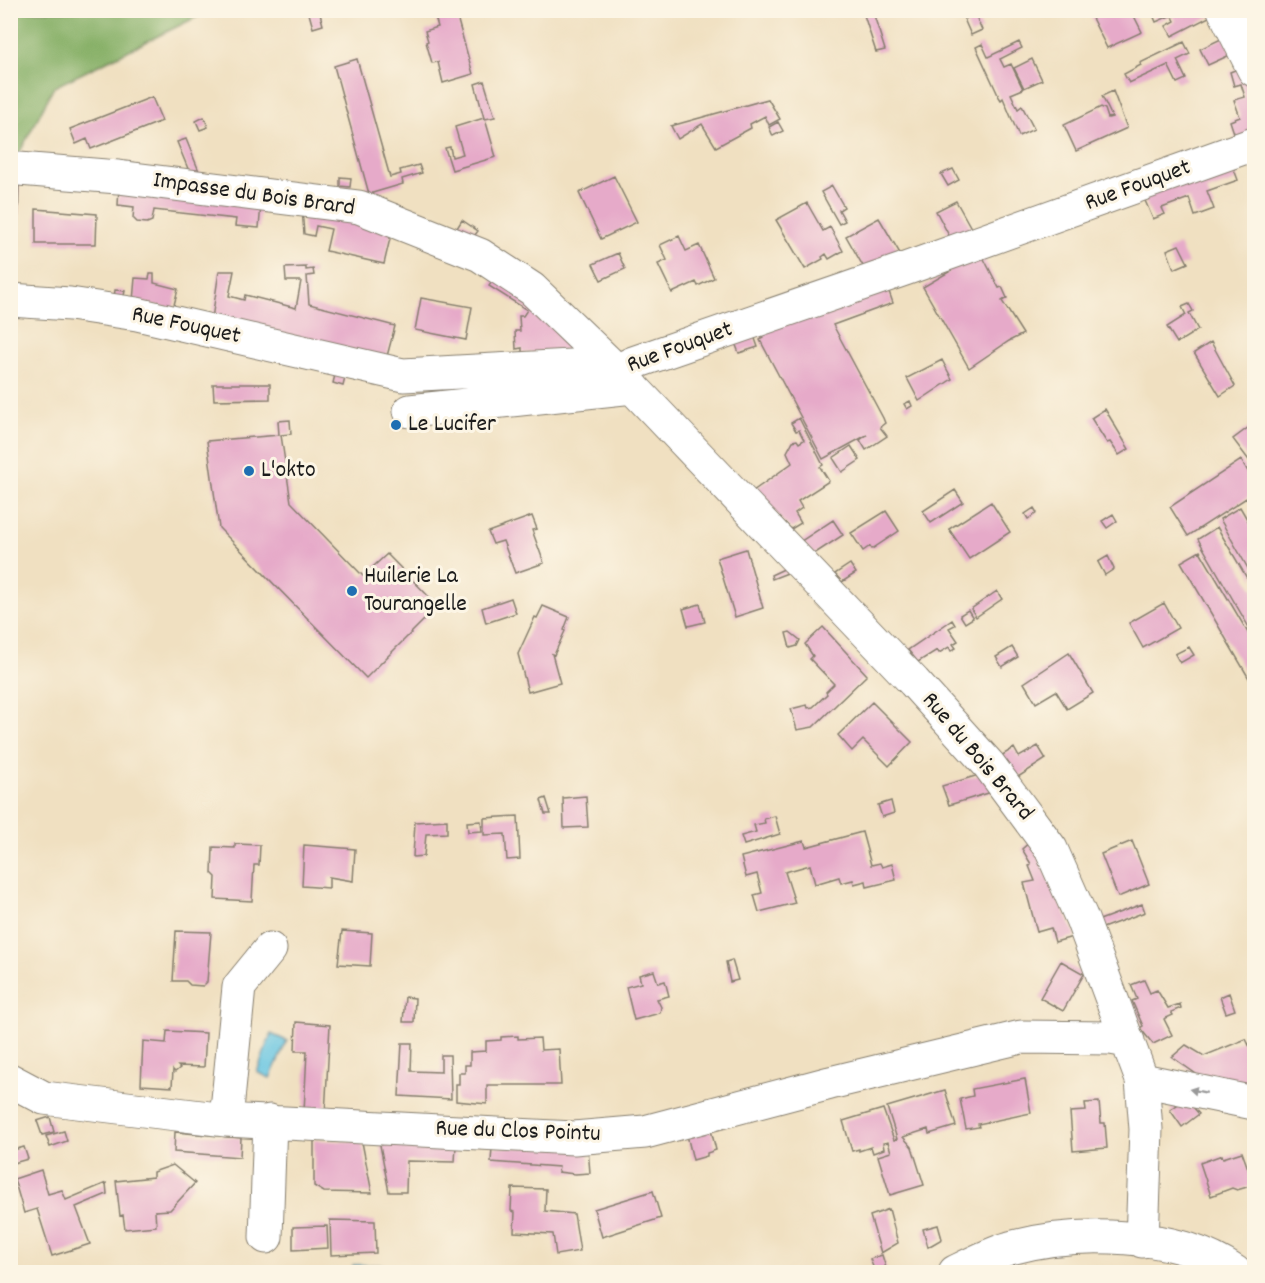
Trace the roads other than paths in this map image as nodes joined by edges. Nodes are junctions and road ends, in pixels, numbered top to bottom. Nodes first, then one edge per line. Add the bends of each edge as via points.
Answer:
1 (1224, 10) edge
2 (1254, 70) edge
3 (1254, 144) edge
4 (19, 169) dead end
5 (10, 300) edge
6 (625, 379) junction
7 (410, 411) dead end
8 (270, 949) dead end
9 (1128, 1041) junction
10 (10, 1080) edge
11 (1142, 1080) junction
12 (1254, 1103) edge
13 (226, 1120) junction
14 (270, 1121) junction
15 (266, 1237) dead end
16 (1142, 1240) junction
17 (955, 1272) edge
18 (1235, 1272) edge

1 - 2 street
3 - 6 street, Rue Fouquet via 633,363
4 - 6 street, Impasse du Bois Brard via 118,177 359,207 480,255 532,289
5 - 6 street, Rue Fouquet via 137,314 403,375 572,366
6 - 7 street
6 - 9 street, Rue du Bois Brard via 989,765 1051,849
8 - 13 street via 239,987
9 - 11 street, Rue du Bois Brard
9 - 14 street, Rue du Clos Pointu via 1021,1037 645,1132 574,1138
10 - 13 street, Rue du Clos Pointu via 44,1098
12 -> 11 street
11 - 16 street, Rue du Bois Brard via 1146,1128
13 - 14 street, Rue du Clos Pointu
14 - 15 street
16 - 17 street via 1084,1237 1040,1242 1010,1248
16 - 18 street via 1185,1249

